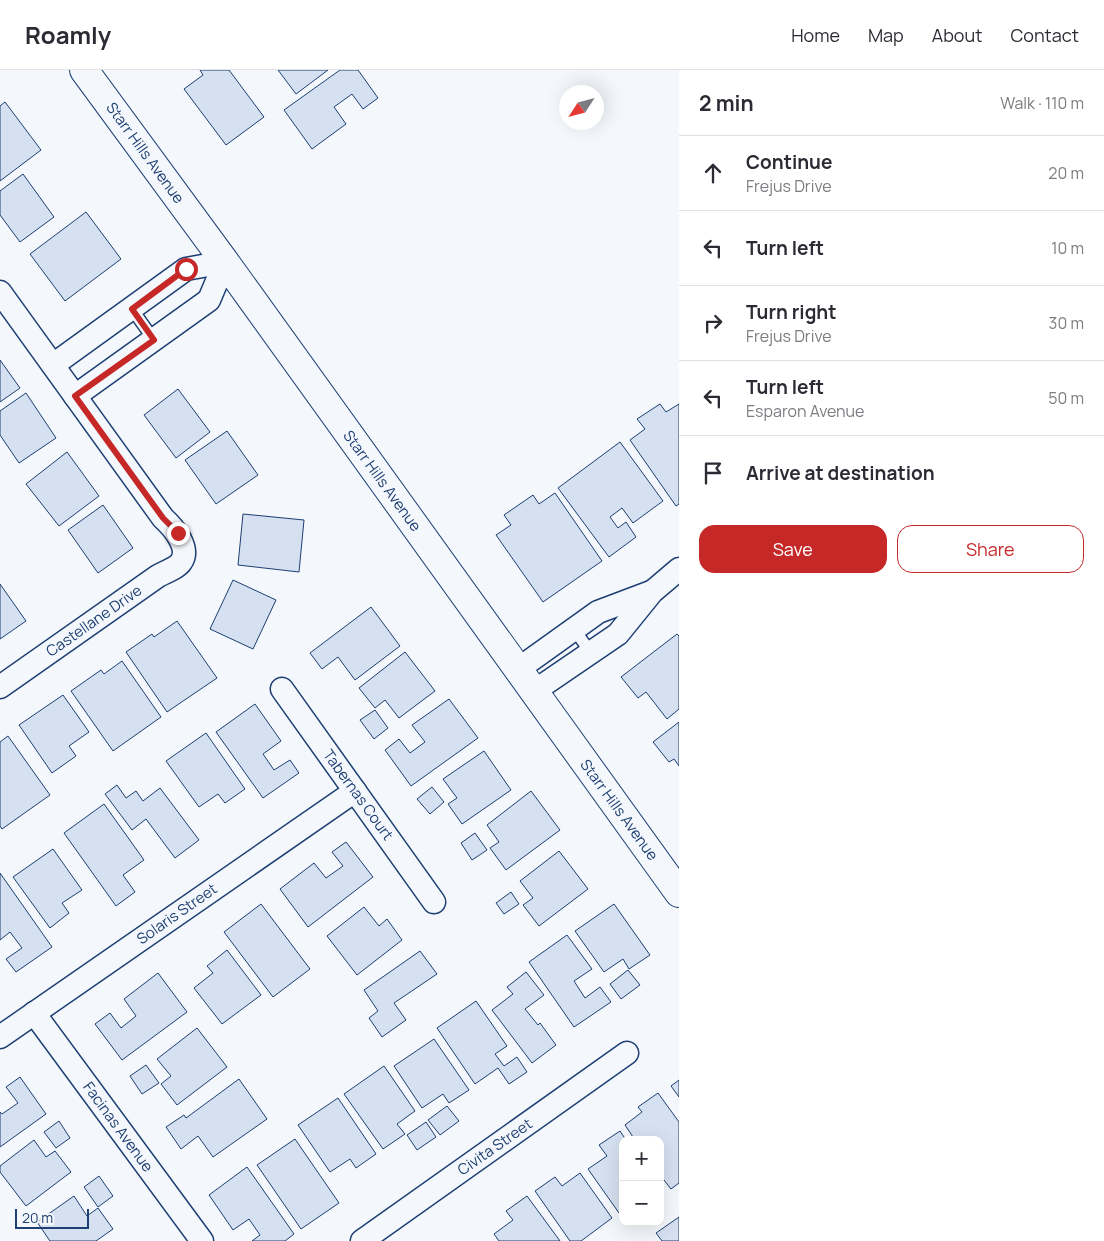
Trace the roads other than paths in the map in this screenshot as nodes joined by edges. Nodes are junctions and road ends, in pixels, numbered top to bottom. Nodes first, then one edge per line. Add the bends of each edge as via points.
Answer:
1 (84, 70) edge
2 (225, 262) junction
3 (0, 292) edge
4 (132, 309) junction
5 (154, 340) junction
6 (53, 365) junction
7 (75, 396) junction
8 (679, 569) edge
9 (652, 592) junction
10 (574, 629) junction
11 (591, 653) junction
12 (517, 670) junction
13 (0, 688) edge
14 (282, 689) dead end
15 (533, 692) junction
16 (355, 791) junction
17 (679, 893) edge
18 (434, 902) dead end
19 (34, 1014) junction
20 (0, 1037) edge
21 (627, 1053) dead end
22 (202, 1241) edge
23 (362, 1241) edge

1 - 2 street, Starr Hills Avenue
2 - 4 street via 186,269
2 - 5 street via 208,300
2 - 12 street, Starr Hills Avenue
3 - 6 street
4 - 5 lane
4 - 6 street
5 - 7 street
6 - 7 street
7 - 13 street, Castellane Drive via 163,518 178,533 184,553 182,562
8 - 9 street
9 - 10 street via 598,612
9 - 11 street via 618,634
10 - 11 lane
10 - 12 street
11 - 15 street
12 - 15 street, Starr Hills Avenue
14 - 16 street, Tabernas Court
15 - 17 street, Starr Hills Avenue
16 - 18 street, Tabernas Court
16 - 19 street, Solaris Street
19 - 20 street, Solaris Street
19 - 22 street, Facinas Avenue
21 - 23 street, Civita Street

